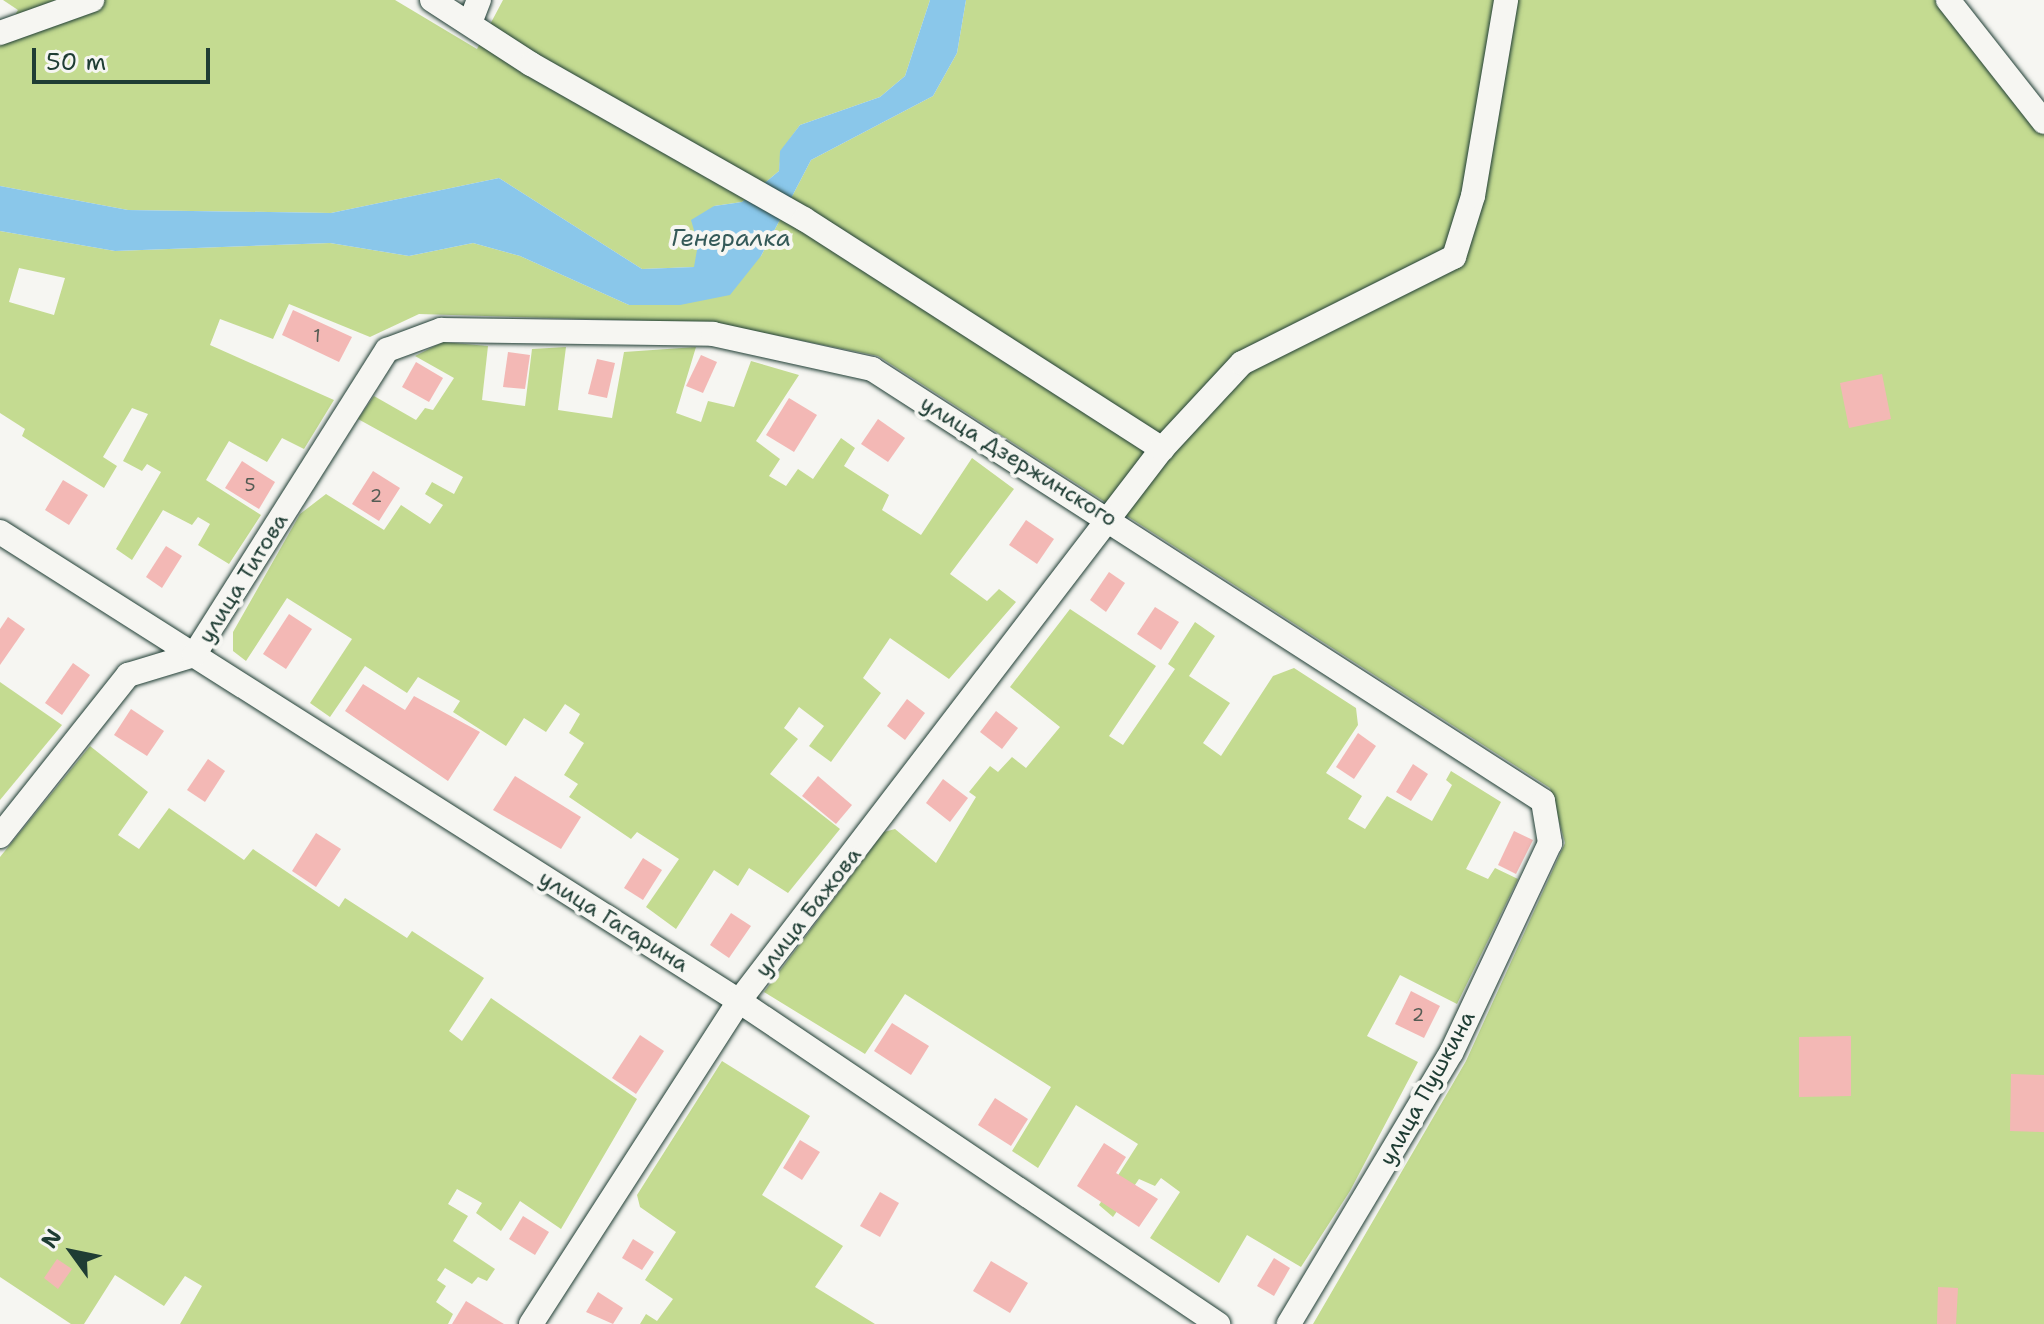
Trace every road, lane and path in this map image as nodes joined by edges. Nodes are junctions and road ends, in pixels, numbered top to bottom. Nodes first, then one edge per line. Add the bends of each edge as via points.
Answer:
1 (92, 0) edge
2 (432, 0) edge
3 (479, 0) edge
4 (1506, 0) edge
5 (1948, 0) edge
6 (470, 23) junction
7 (0, 33) edge
8 (2044, 122) edge
9 (387, 350) joint
10 (1162, 449) junction
11 (1110, 518) junction
12 (0, 532) edge
13 (194, 655) junction
14 (0, 836) edge
15 (1550, 843) joint
16 (739, 1001) junction
17 (531, 1324) edge
18 (1218, 1324) edge
19 (1289, 1324) edge

1 - 7 street
2 - 6 street
3 - 6 street
4 - 10 street, улица Бажова via 1473,196 1454,257 1242,363
5 - 8 street
6 - 10 street via 531,64 804,219
9 - 11 street, улица Дзержинского via 441,330 713,334 872,369
9 - 13 street, улица Титова
10 - 11 street, улица Бажова
11 - 15 street, улица Дзержинского via 1543,801
11 - 16 street, улица Бажова
12 - 13 street, улица Гагарина
13 - 14 street, улица Титова via 128,675
13 - 16 street, улица Гагарина
15 - 19 street, улица Пушкина via 1451,1053
16 - 17 street, улица Бажова
16 - 18 street, улица Гагарина

